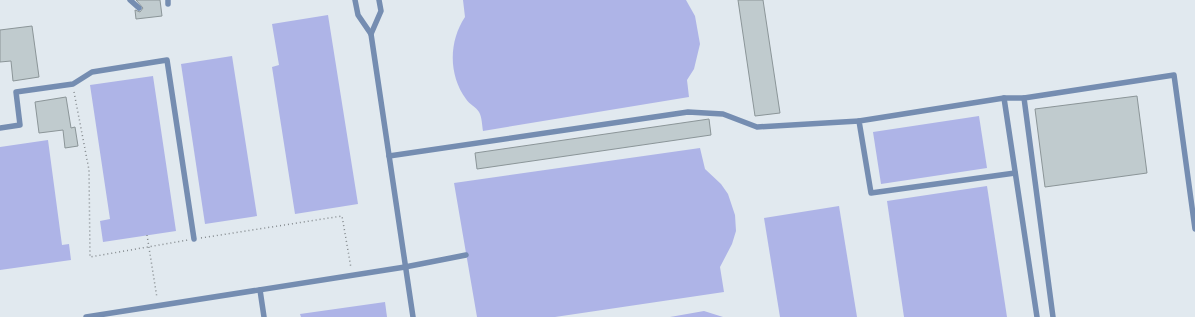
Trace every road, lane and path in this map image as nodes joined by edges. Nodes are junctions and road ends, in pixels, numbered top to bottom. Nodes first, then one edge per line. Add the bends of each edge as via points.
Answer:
1 (130, 0) edge
2 (355, 0) edge
3 (379, 0) edge
4 (139, 8) dead end
5 (372, 34) junction
6 (73, 84) junction
7 (1004, 98) junction
8 (1024, 98) junction
9 (859, 121) junction
10 (0, 128) edge
11 (389, 156) junction
12 (1015, 173) junction
13 (1195, 229) edge
14 (147, 235) dead end
15 (194, 239) junction
16 (149, 247) junction
17 (466, 255) dead end
18 (405, 267) junction
19 (353, 276) junction
20 (260, 290) junction
21 (159, 306) junction
22 (86, 317) edge
23 (264, 317) edge
24 (413, 317) edge
25 (1037, 317) edge
26 (1053, 317) edge

1 - 4 lane
2 - 5 lane via 358,14
3 - 5 lane via 381,11
5 - 11 lane
6 - 10 lane via 16,92 20,125
6 - 15 lane via 92,72 167,60
6 - 16 path via 89,170 90,257
7 - 8 lane
7 - 9 lane
7 - 12 lane
8 - 13 lane via 1174,74
8 - 26 lane
9 - 11 lane via 757,127 723,114 688,112
9 - 12 lane via 871,193
11 - 18 lane
12 - 25 lane
14 - 16 path
15 - 16 path
15 - 19 path via 342,216
16 - 21 path
17 - 18 lane
18 - 19 lane
18 - 24 lane
19 - 20 lane
20 - 21 lane
20 - 23 lane
21 - 22 lane via 136,313

